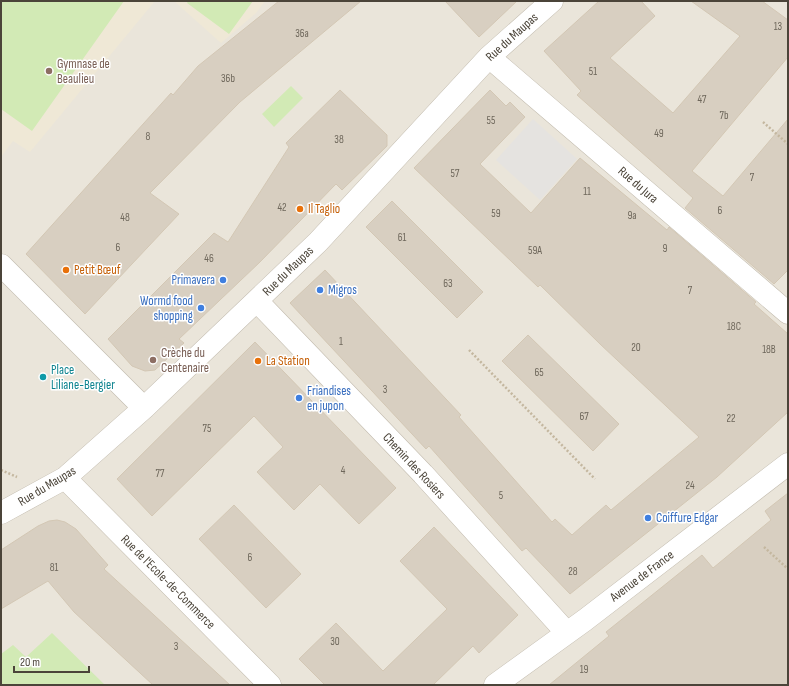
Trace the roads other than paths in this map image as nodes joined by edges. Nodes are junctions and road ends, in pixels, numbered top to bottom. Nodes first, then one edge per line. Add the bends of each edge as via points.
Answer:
1 (552, 1) edge
2 (489, 57) junction
3 (1, 265) edge
4 (257, 301) junction
5 (788, 313) edge
6 (144, 408) junction
7 (788, 464) edge
8 (65, 478) junction
9 (1, 513) edge
10 (567, 633) junction
11 (270, 685) edge
12 (495, 685) edge

1 - 2 street, Rue du Maupas
2 - 4 street, Rue du Maupas via 340,220
2 - 5 street, Rue du Jura
3 - 6 street
4 - 6 street, Rue du Maupas
4 - 10 street, Chemin des Rosiers via 423,474
6 - 8 street, Rue du Maupas
7 - 10 street, Avenue de France
8 - 9 street, Rue du Maupas
8 - 11 street, Rue de l'Ecole-de-Commerce
10 - 12 street, Avenue de France

